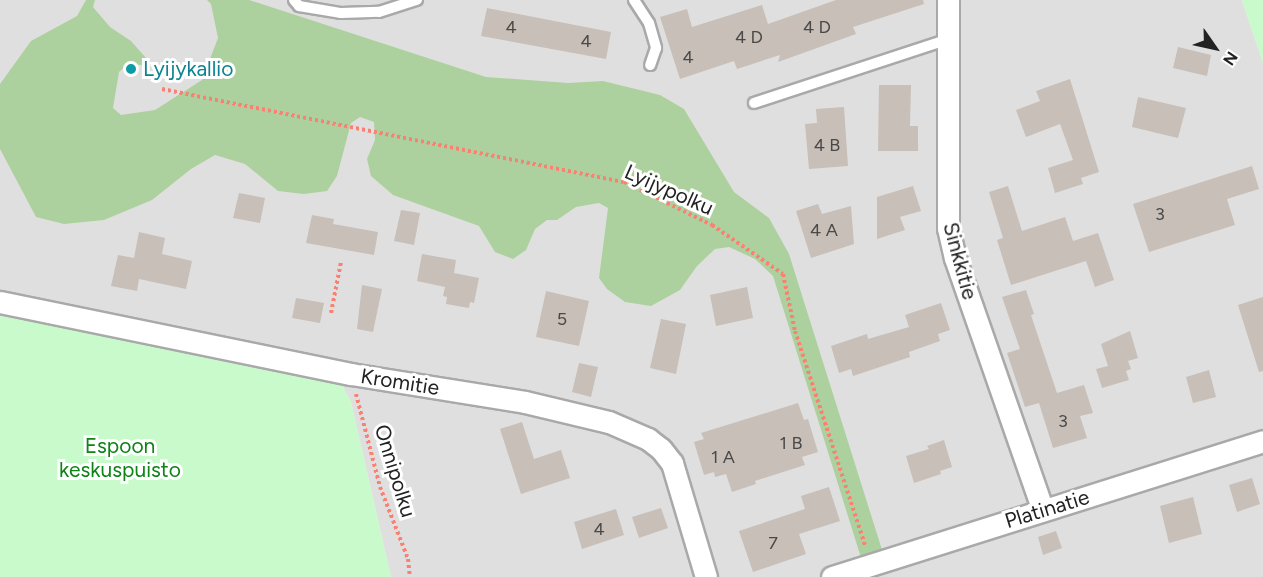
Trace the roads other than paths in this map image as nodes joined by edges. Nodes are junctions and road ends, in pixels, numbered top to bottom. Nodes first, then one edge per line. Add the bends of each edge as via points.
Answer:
1 (294, 0) edge
2 (417, 0) edge
3 (634, 0) edge
4 (948, 0) edge
5 (949, 39) junction
6 (650, 65) dead end
7 (754, 103) dead end
8 (0, 302) edge
9 (1263, 441) edge
10 (1043, 510) junction
11 (706, 577) edge
12 (831, 577) edge

1 - 2 lane via 299,6 341,13 379,12
3 - 6 lane via 649,23 656,48
4 - 5 street, Sinkkitie
5 - 7 lane
5 - 10 street, Sinkkitie via 948,228
8 - 11 street, Kromitie via 351,374 525,402 609,422 648,439 672,463
9 - 10 street, Platinatie
10 - 12 street, Platinatie

